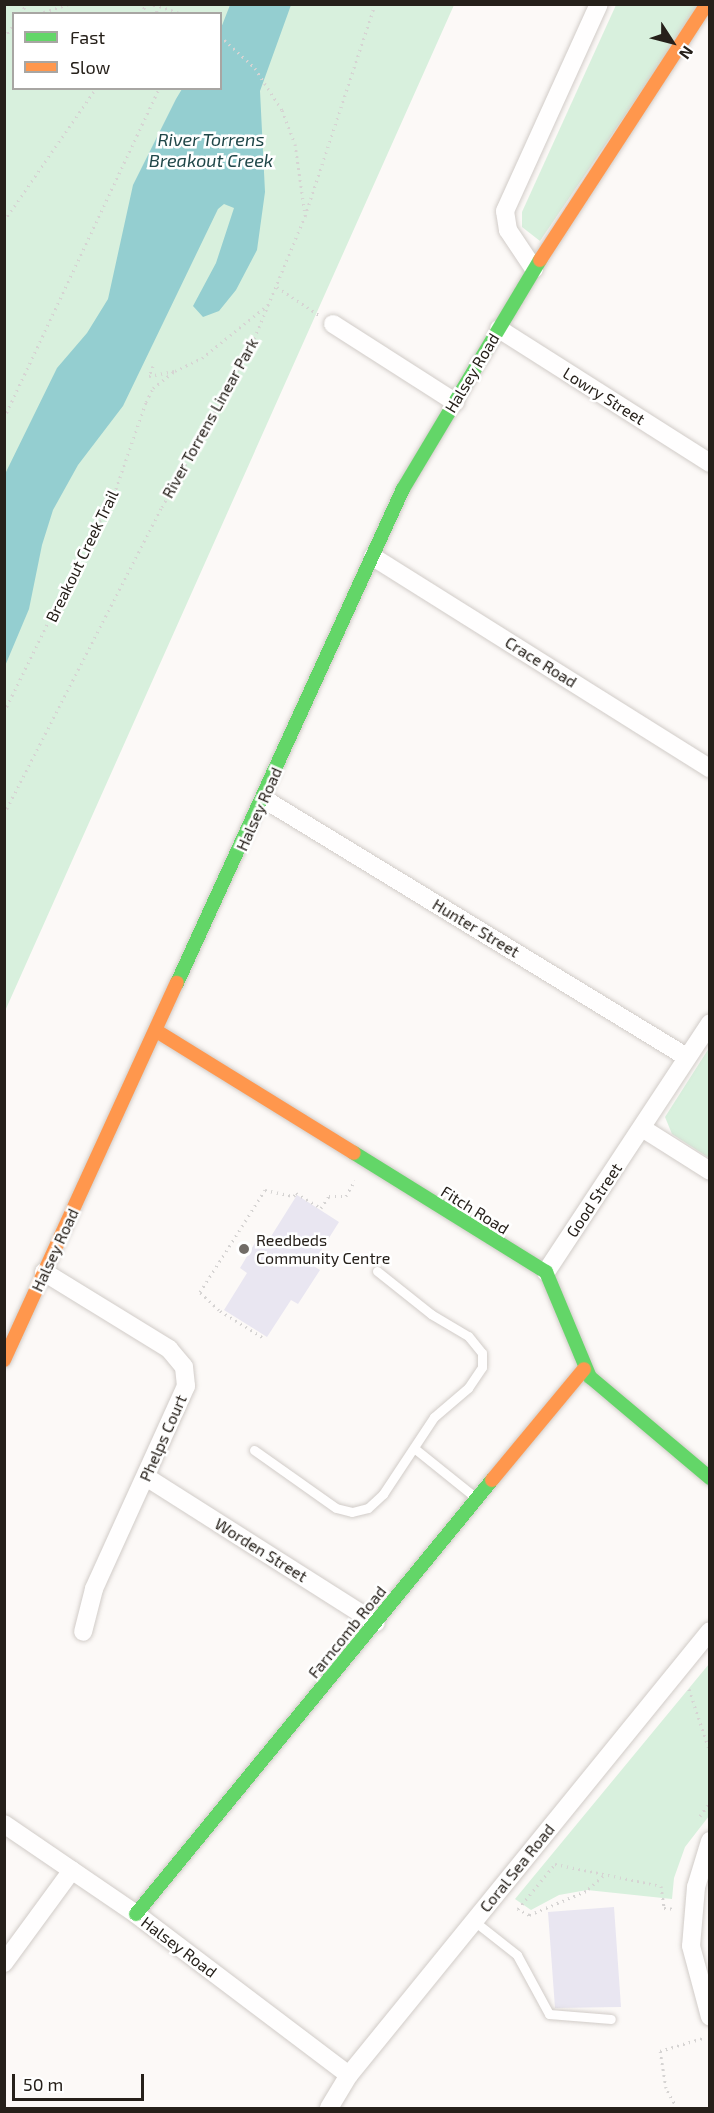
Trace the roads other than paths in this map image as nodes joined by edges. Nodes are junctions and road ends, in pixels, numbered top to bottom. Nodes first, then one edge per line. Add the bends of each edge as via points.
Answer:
1 (599, 4) edge
2 (707, 4) edge
3 (534, 269) junction
4 (333, 324) road end
5 (499, 329) junction
6 (455, 402) junction
7 (710, 463) edge
8 (373, 557) junction
9 (710, 768) edge
10 (264, 799) junction
11 (710, 1023) edge
12 (158, 1032) junction
13 (687, 1057) junction
14 (642, 1128) junction
15 (710, 1171) edge
16 (377, 1271) dead end
17 (44, 1272) junction
18 (546, 1272) junction
19 (4, 1360) edge
20 (584, 1370) junction
21 (414, 1448) junction
22 (254, 1450) dead end
23 (146, 1477) junction
24 (710, 1478) edge
25 (478, 1498) junction
26 (376, 1623) junction
27 (710, 1631) edge
28 (83, 1632) dead end
29 (4, 1824) edge
30 (710, 1841) edge
31 (72, 1870) junction
32 (703, 1888) edge
33 (136, 1914) junction
34 (474, 1921) junction
35 (4, 1963) edge
36 (710, 2017) edge
37 (611, 2019) dead end
38 (349, 2075) junction
39 (329, 2109) edge

1 - 3 street via 505,211 508,230
2 - 3 street, Halsey Road
3 - 5 street, Halsey Road
4 - 6 street
5 - 6 street, Halsey Road
5 - 7 street, Lowry Street
6 - 8 street, Halsey Road via 403,489
8 - 9 street, Crace Road
8 - 10 street, Halsey Road
10 - 12 street, Halsey Road
10 - 13 street, Hunter Street
11 - 13 street, Good Street
12 - 17 street, Halsey Road
12 - 18 street, Fitch Road
13 - 14 street, Good Street
14 - 15 street
14 - 18 street, Good Street
16 - 21 lane via 410,1293 431,1314 468,1336 482,1353 482,1367 468,1388 434,1417
17 - 19 street, Halsey Road
17 - 23 street, Phelps Court via 168,1349 184,1367 186,1386
18 - 20 street
20 - 24 street
20 - 25 street, Farncomb Road
21 - 22 lane via 383,1494 369,1508 352,1512 336,1508
21 - 25 lane
23 - 26 street, Worden Street
23 - 28 street, Phelps Court via 94,1589
25 - 26 street, Farncomb Road
26 - 33 street, Farncomb Road
27 - 34 street, Coral Sea Road
29 - 31 street, Halsey Road
30 - 32 street
31 - 33 street, Halsey Road
31 - 35 street
32 - 36 street via 694,1910 691,1946
33 - 38 street, Halsey Road
34 - 37 lane via 517,1955 549,2014
34 - 38 street, Coral Sea Road
38 - 39 street, Coral Sea Road

